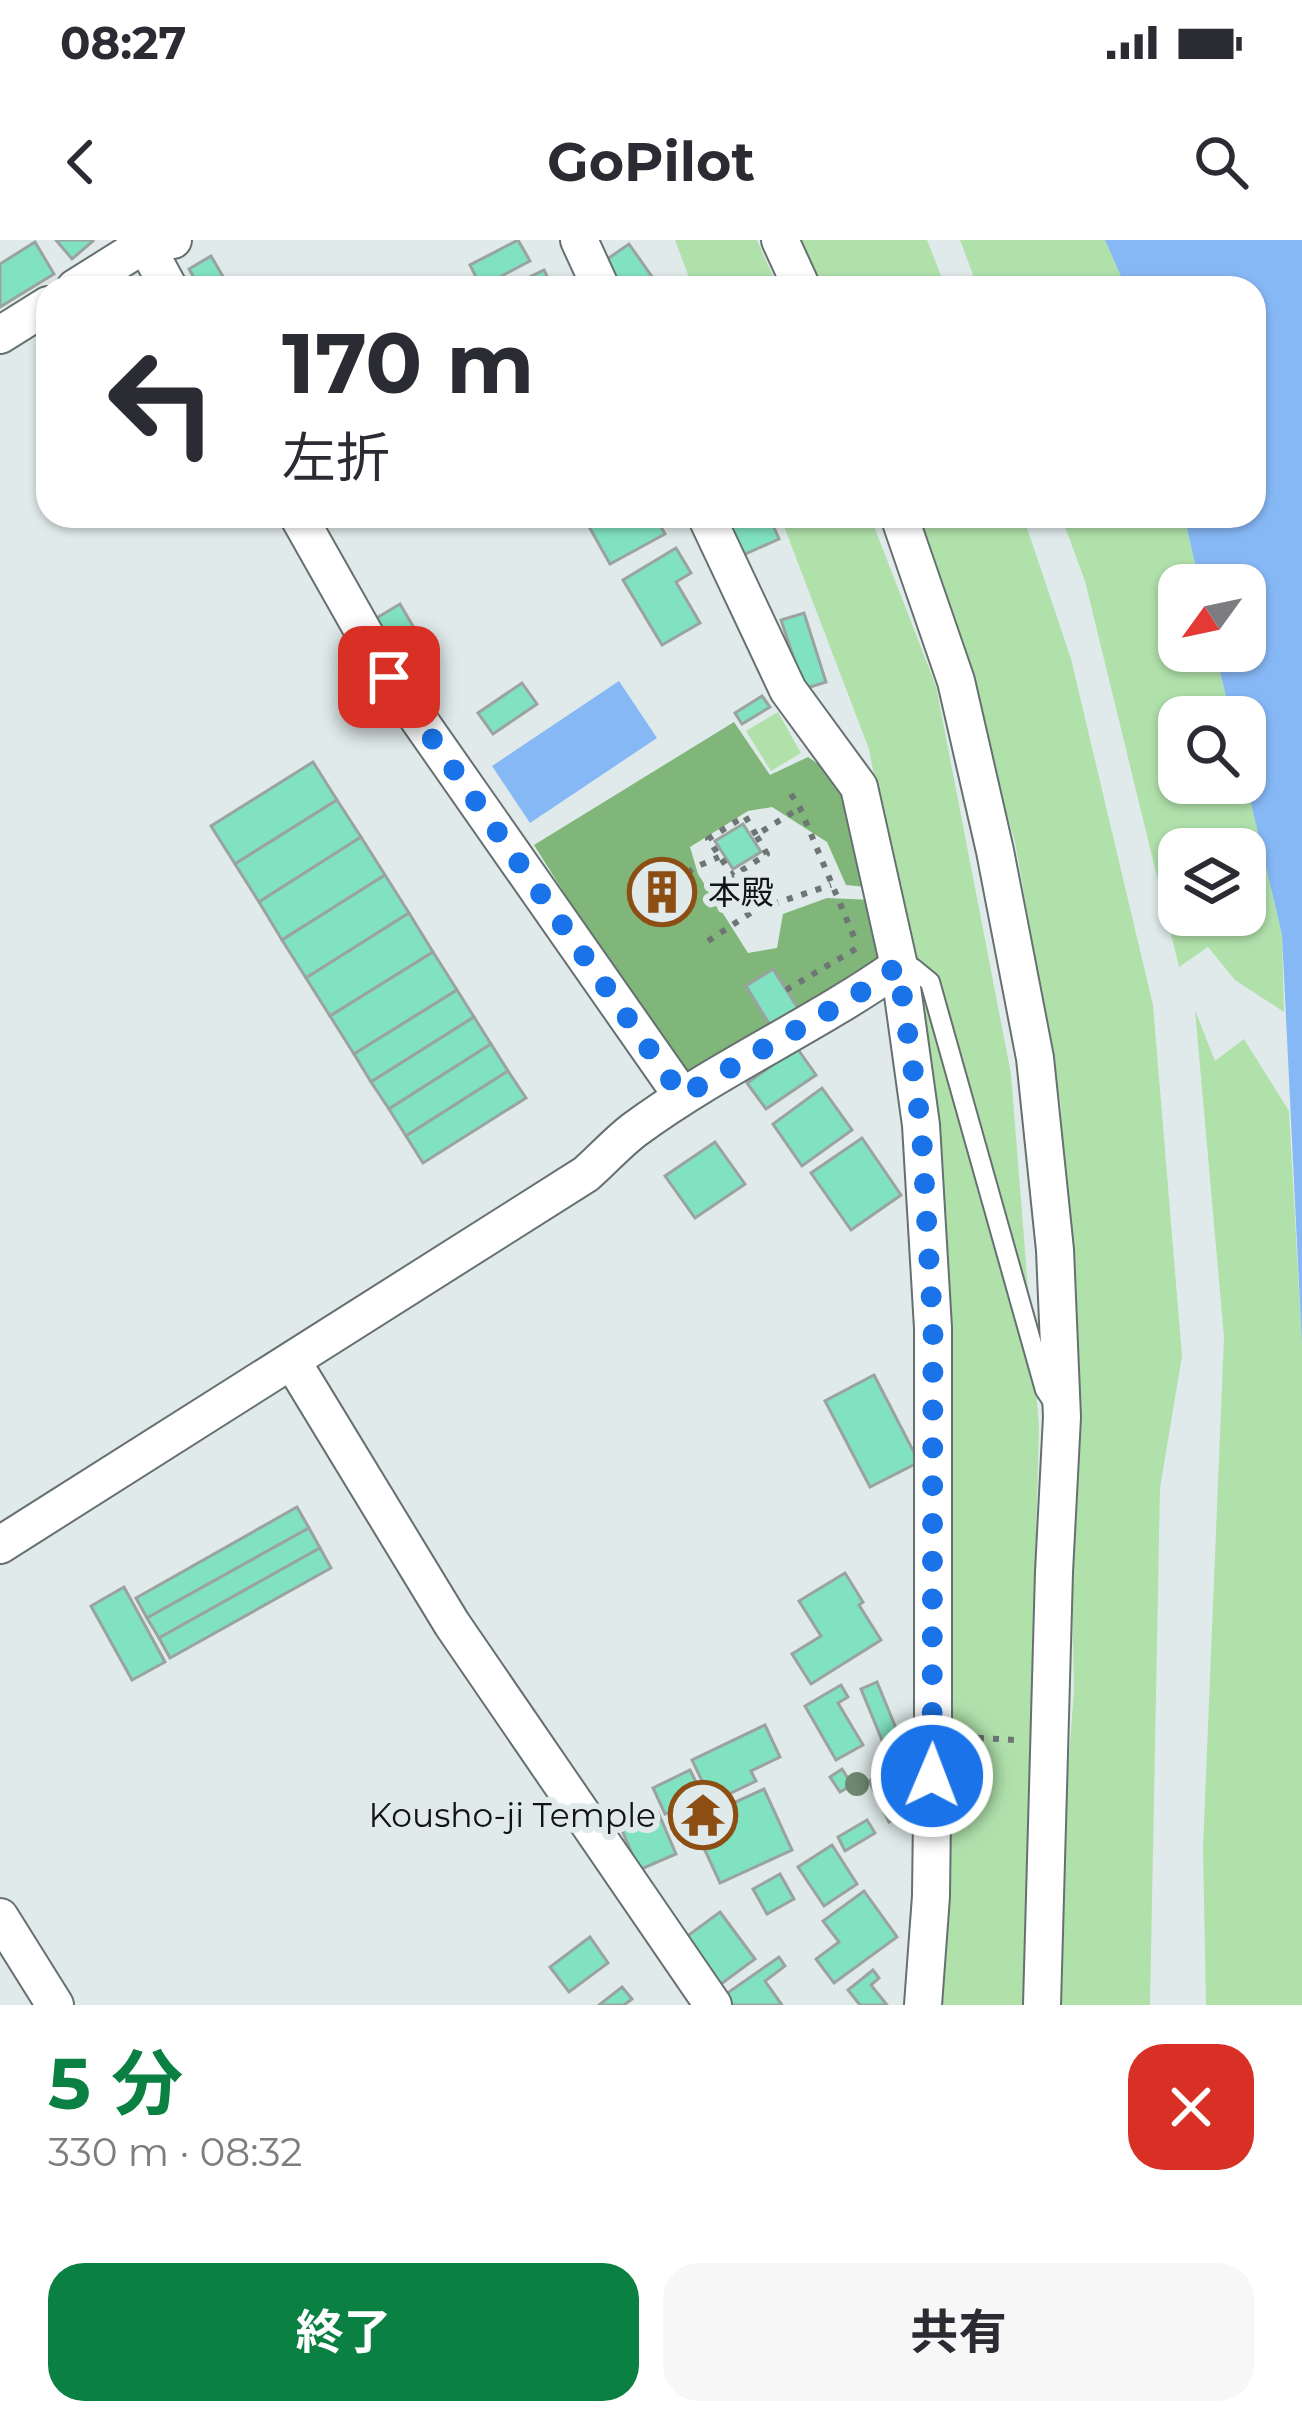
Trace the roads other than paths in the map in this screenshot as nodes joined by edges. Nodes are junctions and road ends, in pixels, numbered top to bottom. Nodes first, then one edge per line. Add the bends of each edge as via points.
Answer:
1 (578, 240) edge
2 (780, 240) edge
3 (152, 241) edge
4 (95, 276) edge
5 (165, 276) edge
6 (595, 276) edge
7 (796, 276) edge
8 (36, 312) edge
9 (0, 335) edge
10 (305, 528) edge
11 (712, 528) edge
12 (903, 528) edge
13 (894, 969) junction
14 (682, 1096) junction
15 (292, 1361) junction
16 (1062, 1417) junction
17 (0, 1545) edge
18 (0, 1917) edge
19 (55, 2005) edge
20 (713, 2005) edge
21 (923, 2005) edge
22 (1042, 2005) edge

1 - 6 street
2 - 7 street
3 - 4 street
3 - 5 street
8 - 9 street
10 - 14 street via 389,677
11 - 13 street via 788,690 859,787
12 - 16 street via 956,681 1035,1058
13 - 14 street
13 - 16 lane via 913,968 930,982 1045,1390
13 - 21 street via 921,1125 933,1328 931,1896
14 - 15 street via 586,1174
15 - 17 street
15 - 20 street via 452,1624
16 - 22 street
18 - 19 street

